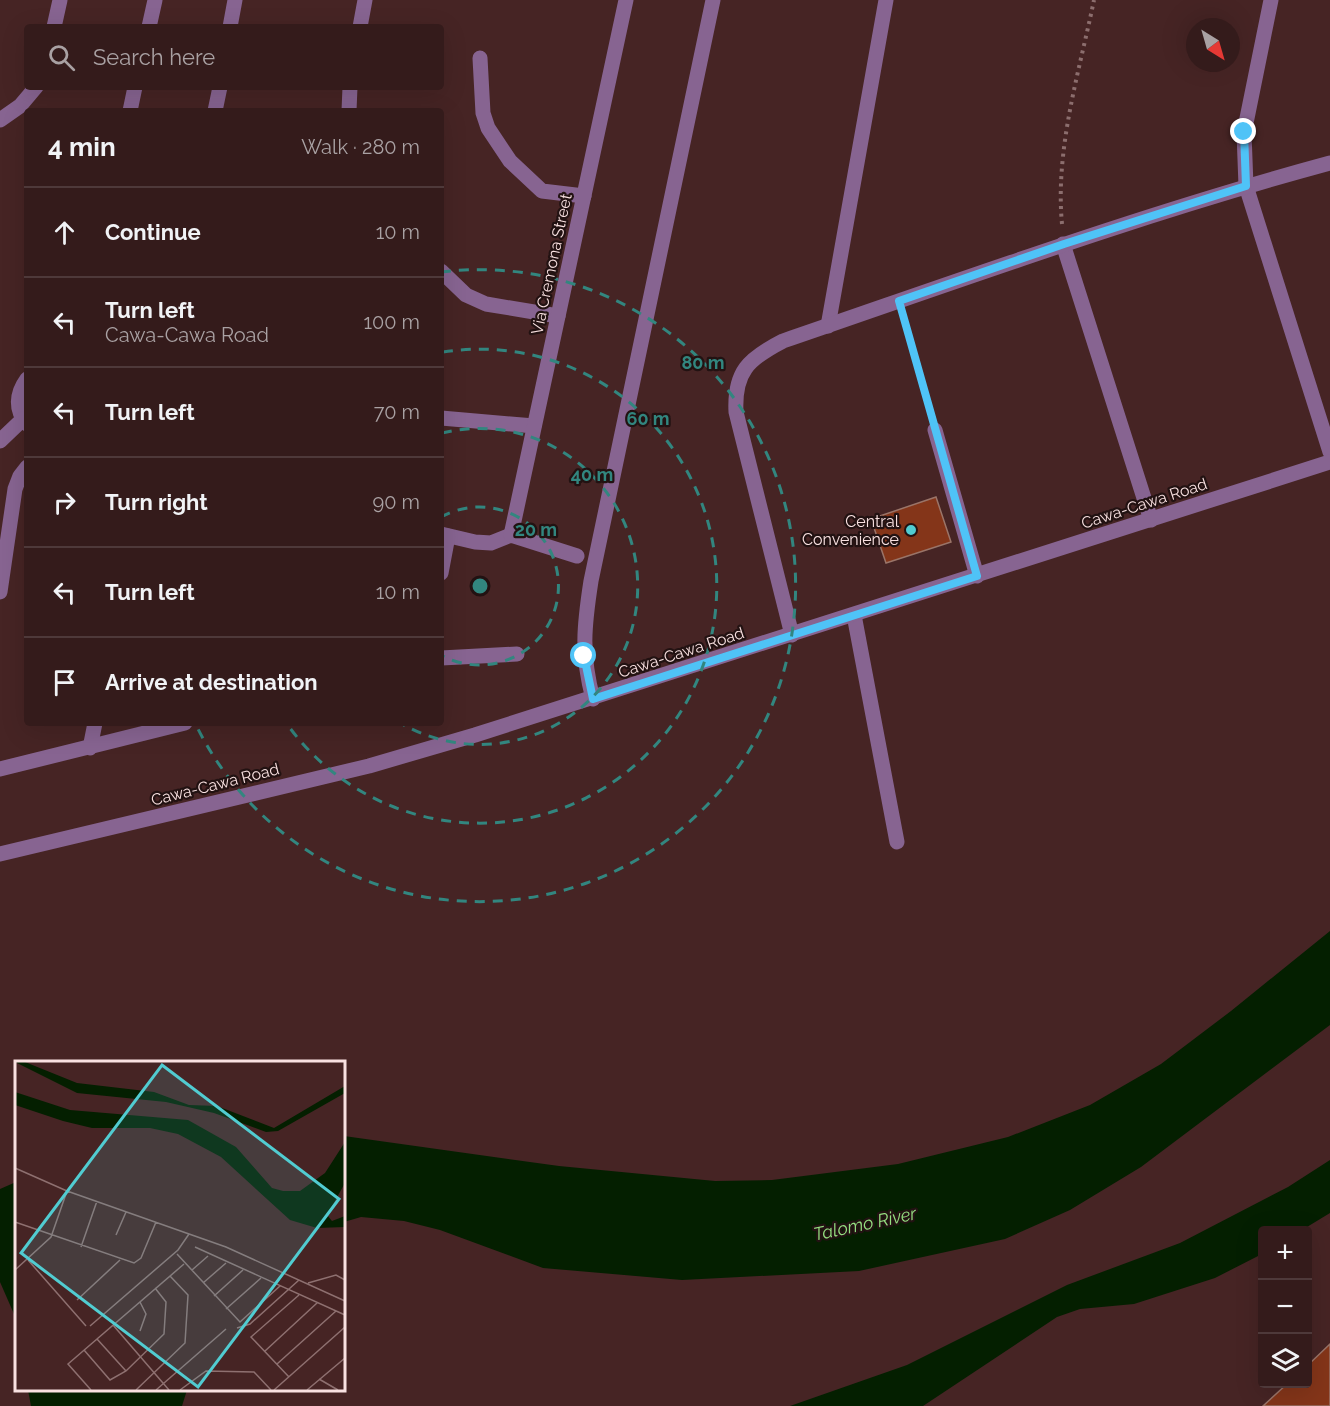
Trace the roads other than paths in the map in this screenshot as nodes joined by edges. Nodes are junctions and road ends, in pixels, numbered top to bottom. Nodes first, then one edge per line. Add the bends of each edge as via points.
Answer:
1 (60, 0) edge
2 (155, 0) edge
3 (235, 0) edge
4 (365, 0) edge
5 (626, 0) edge
6 (713, 0) edge
7 (886, 0) edge
8 (1271, 0) edge
9 (55, 24) edge
10 (150, 24) edge
11 (231, 24) edge
12 (361, 24) edge
13 (480, 58) dead end
14 (33, 90) edge
15 (134, 90) edge
16 (219, 90) edge
17 (350, 90) edge
18 (131, 108) edge
19 (216, 108) edge
20 (349, 108) edge
21 (0, 120) edge
22 (1330, 163) edge
23 (1246, 186) junction
24 (584, 196) junction
25 (1064, 244) junction
26 (444, 274) edge
27 (558, 316) junction
28 (828, 326) junction
29 (24, 383) edge
30 (444, 418) edge
31 (24, 420) edge
32 (24, 423) edge
33 (534, 426) junction
34 (935, 430) road end
35 (0, 441) edge
36 (1330, 452) edge
37 (1330, 462) edge
38 (24, 471) edge
39 (1151, 520) junction
40 (445, 535) edge
41 (511, 535) junction
42 (577, 556) dead end
43 (977, 576) junction
44 (0, 592) edge
45 (854, 615) junction
46 (792, 635) junction
47 (517, 654) dead end
48 (444, 657) edge
49 (593, 699) junction
50 (94, 726) edge
51 (174, 726) edge
52 (90, 748) junction
53 (0, 769) edge
54 (897, 842) dead end
55 (0, 854) edge

1 - 9 street
2 - 10 street
3 - 11 street
4 - 12 street
5 - 24 street, Via Cremona Street
6 - 49 street via 591,581 584,656
7 - 28 street
8 - 23 street via 1244,132
13 - 24 street via 483,113 510,161 542,191
14 - 21 street
15 - 18 street
16 - 19 street
17 - 20 street
22 - 23 street
23 - 25 street
23 - 36 street
24 - 27 street, Via Cremona Street
25 - 28 street
25 - 39 street
26 - 27 street via 466,296 486,304
27 - 33 street, Via Cremona Street
28 - 46 street via 783,341 752,360 741,374 735,393 739,430
29 - 31 street via 18,399
30 - 33 street
32 - 35 street
33 - 41 street, Via Cremona Street
34 - 43 street
37 - 39 street, Cawa-Cawa Road
38 - 44 street via 15,489
39 - 43 street, Cawa-Cawa Road
40 - 41 street via 491,543
41 - 42 street
43 - 45 street, Cawa-Cawa Road
45 - 46 street, Cawa-Cawa Road
45 - 54 street
46 - 49 street, Cawa-Cawa Road
47 - 48 street
49 - 55 street, Cawa-Cawa Road via 369,766
50 - 52 street
51 - 52 street
52 - 53 street

